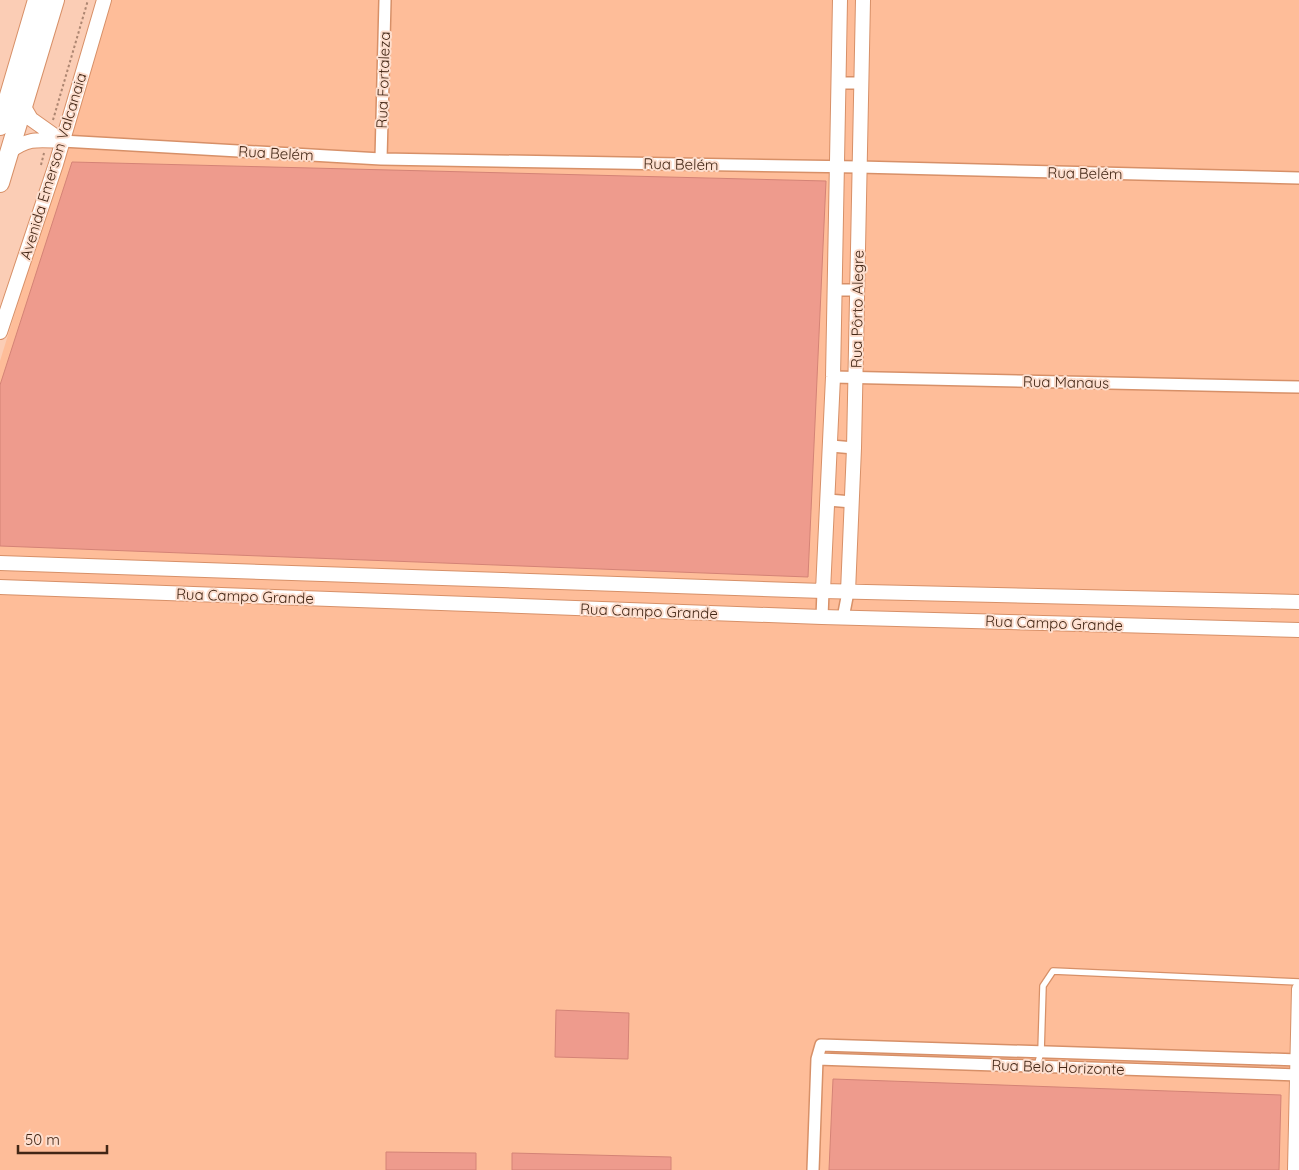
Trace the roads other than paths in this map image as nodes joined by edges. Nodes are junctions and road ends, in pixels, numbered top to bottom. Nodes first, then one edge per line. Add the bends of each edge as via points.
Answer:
1 (37, 0) edge
2 (55, 0) edge
3 (104, 0) edge
4 (385, 0) edge
5 (840, 0) edge
6 (863, 0) edge
7 (838, 83) junction
8 (860, 83) junction
9 (24, 107) junction
10 (0, 126) edge
11 (62, 141) junction
12 (9, 152) junction
13 (381, 160) junction
14 (836, 167) junction
15 (859, 167) junction
16 (1299, 178) edge
17 (0, 183) edge
18 (834, 290) junction
19 (857, 290) junction
20 (0, 332) edge
21 (833, 377) junction
22 (855, 377) junction
23 (1299, 387) edge
24 (831, 446) junction
25 (854, 448) junction
26 (828, 500) junction
27 (852, 502) junction
28 (0, 563) edge
29 (0, 587) edge
30 (823, 591) junction
31 (848, 592) junction
32 (1299, 602) edge
33 (822, 617) junction
34 (843, 618) junction
35 (1299, 630) edge
36 (1299, 982) edge
37 (1299, 989) edge
38 (1041, 1052) junction
39 (1200, 1057) junction
40 (817, 1059) junction
41 (1298, 1060) edge
42 (1037, 1066) junction
43 (1197, 1072) junction
44 (1298, 1075) edge
45 (813, 1170) edge
46 (1295, 1170) edge

1 - 10 main road
2 - 9 main road
3 - 11 street, Avenida Emerson Valcanaia
4 - 13 street, Rua Fortaleza
5 - 7 street, Rua Pôrto Alegre
6 - 8 street, Rua Pôrto Alegre
7 - 8 street
7 - 14 street, Rua Pôrto Alegre
8 - 15 street, Rua Pôrto Alegre
9 - 11 street via 31,119
9 - 12 main road
11 - 12 street via 31,140 22,142
11 - 13 street, Rua Belém
11 - 20 street, Avenida Emerson Valcanaia
12 - 17 main road
13 - 14 street, Rua Belém
14 - 15 street, Rua Belém
14 - 18 street, Rua Pôrto Alegre
15 - 16 street, Rua Belém
15 - 19 street, Rua Pôrto Alegre
18 - 19 street
18 - 21 street, Rua Pôrto Alegre
19 - 22 street, Rua Pôrto Alegre
21 - 22 street, Rua Manaus
21 - 24 street, Rua Pôrto Alegre
22 - 23 street, Rua Manaus
22 - 25 street, Rua Pôrto Alegre
24 - 25 street
24 - 26 street, Rua Pôrto Alegre
25 - 27 street, Rua Pôrto Alegre
26 - 27 street
26 - 30 street, Rua Pôrto Alegre
27 - 31 street, Rua Pôrto Alegre
28 - 30 street, Rua Campo Grande
29 - 33 street, Rua Campo Grande
30 - 31 street, Rua Campo Grande
30 - 33 street, Rua Pôrto Alegre
31 - 32 street, Rua Campo Grande
31 - 34 street, Rua Pôrto Alegre
33 - 34 street, Rua Campo Grande
34 - 35 street, Rua Campo Grande
36 - 38 lane via 1053,971 1043,986
37 - 41 street
38 - 39 street, Rua Belo Horizonte
38 - 40 street, Rua Belo Horizonte via 821,1045
38 - 42 lane
39 - 41 street, Rua Belo Horizonte
39 - 43 street
40 - 42 street, Rua Belo Horizonte
40 - 45 street
41 - 44 street
42 - 43 street, Rua Belo Horizonte
43 - 44 street, Rua Belo Horizonte
44 - 46 street

